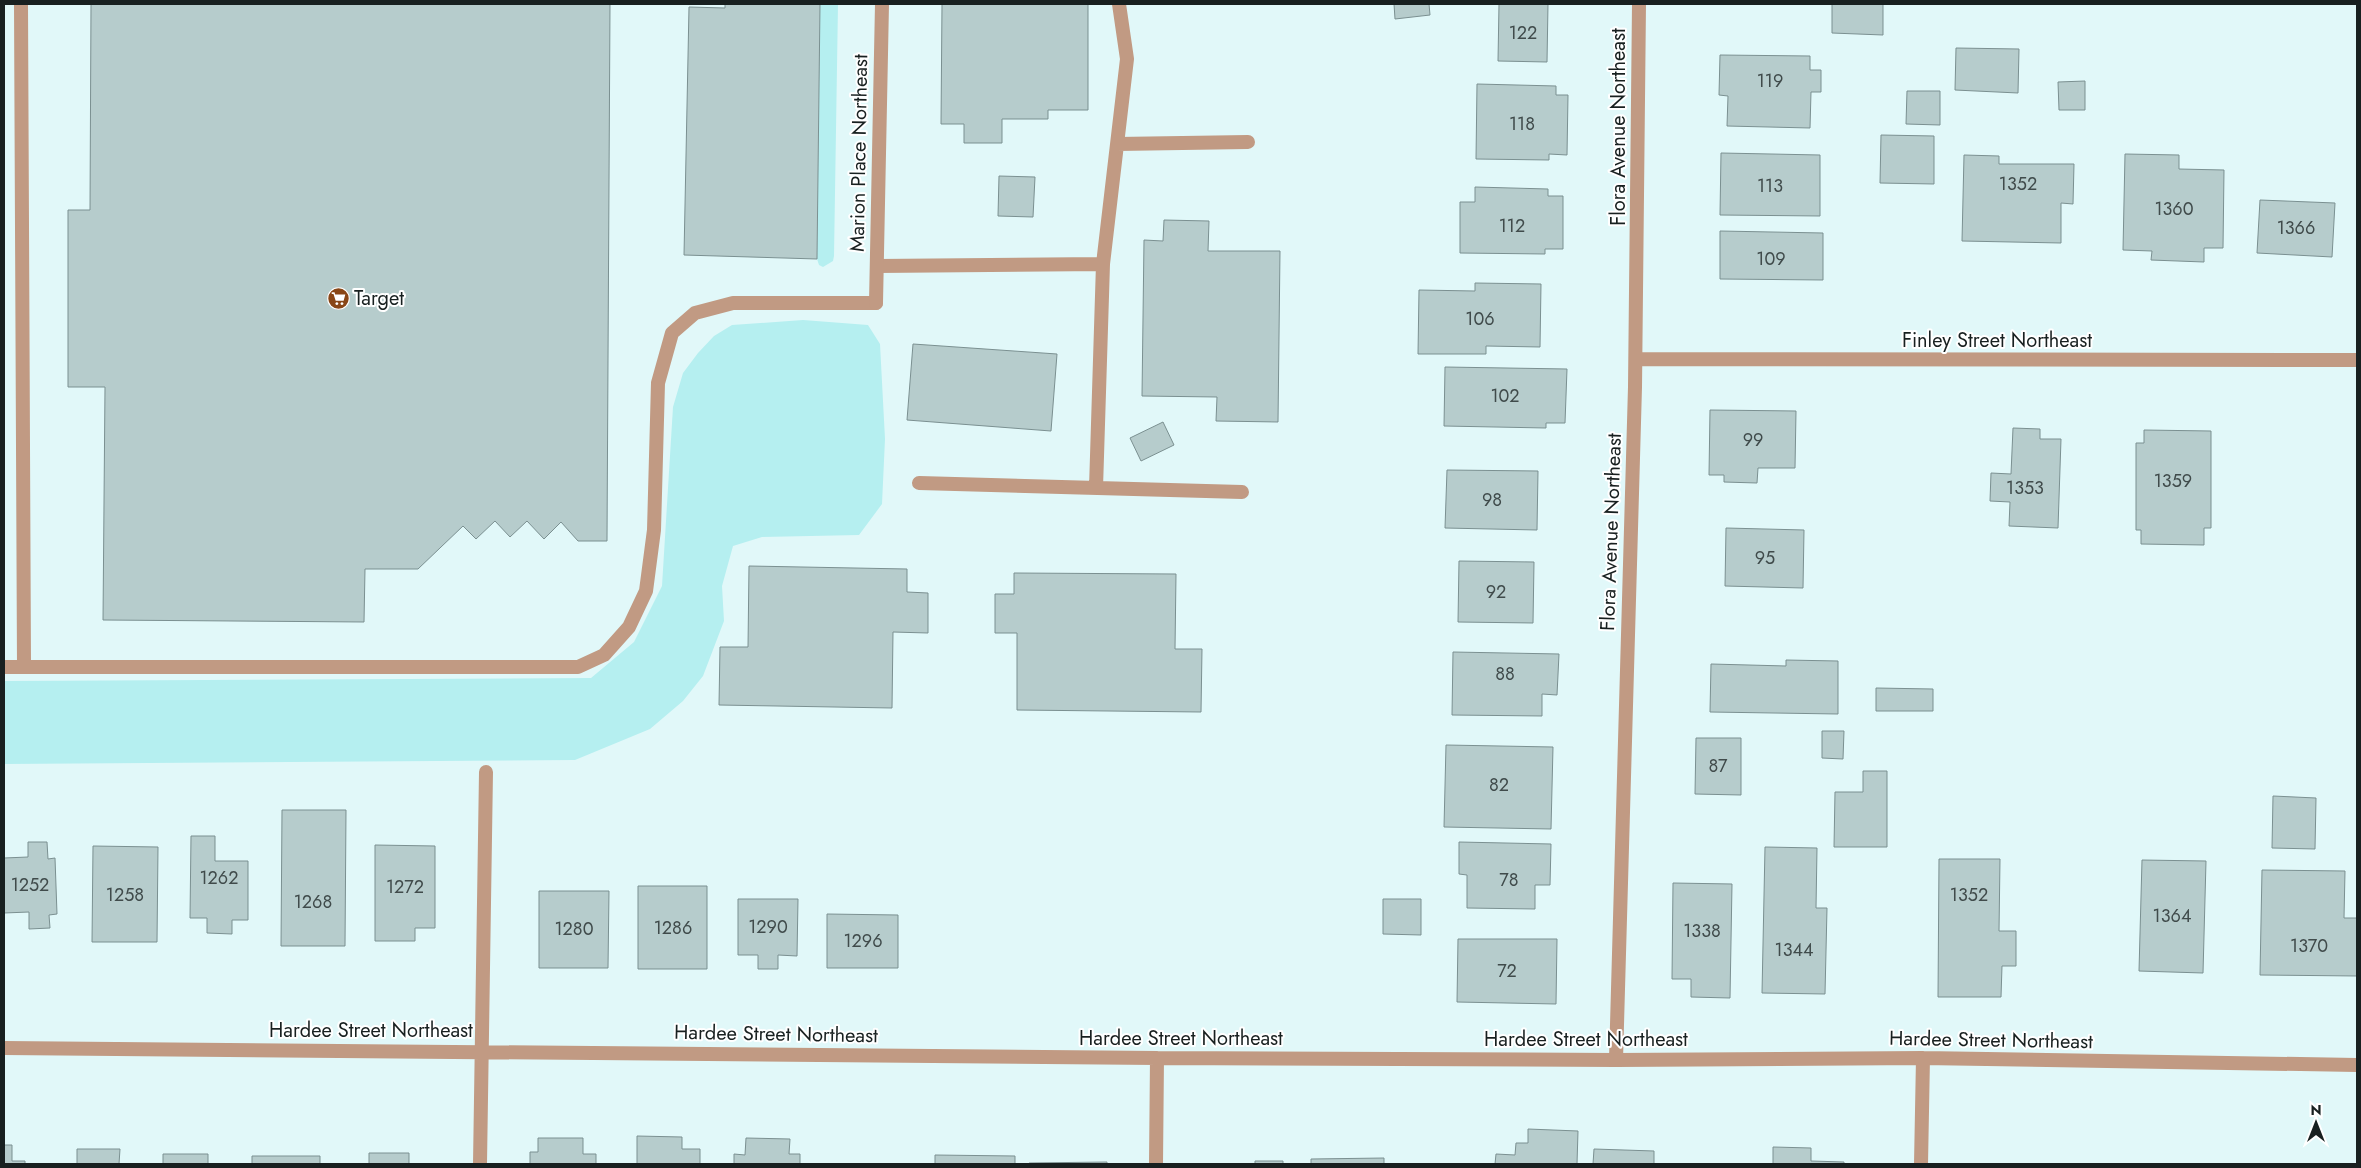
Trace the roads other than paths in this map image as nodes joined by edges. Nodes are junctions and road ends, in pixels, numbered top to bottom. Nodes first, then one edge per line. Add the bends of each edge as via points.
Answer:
1 (21, 4) edge
2 (882, 4) edge
3 (1119, 4) edge
4 (1639, 4) edge
5 (1248, 142) dead end
6 (1117, 144) junction
7 (1103, 264) junction
8 (877, 266) junction
9 (1636, 359) junction
10 (2357, 360) edge
11 (919, 483) dead end
12 (1096, 488) junction
13 (1242, 492) dead end
14 (4, 667) edge
15 (24, 667) junction
16 (486, 772) dead end
17 (4, 1048) edge
18 (482, 1051) junction
19 (1157, 1058) junction
20 (1923, 1058) junction
21 (1616, 1060) junction
22 (2357, 1064) edge
23 (480, 1164) edge
24 (1156, 1164) edge
25 (1921, 1164) edge

1 - 15 street
2 - 8 street, Marion Place Northeast
3 - 6 street via 1127,59
4 - 9 street, Flora Avenue Northeast
5 - 6 street
6 - 7 street
7 - 8 street
7 - 12 street
8 - 15 street, Marion Place Northeast via 876,303 733,302 695,313 672,333 658,383 654,530 646,591 629,627 604,655 578,667
9 - 10 street, Finley Street Northeast
9 - 21 street, Flora Avenue Northeast
11 - 12 street
12 - 13 street
14 - 15 street
16 - 18 street
17 - 18 street, Hardee Street Northeast
18 - 19 street, Hardee Street Northeast
18 - 23 street
19 - 21 street, Hardee Street Northeast
19 - 24 street
20 - 21 street, Hardee Street Northeast
20 - 22 street, Hardee Street Northeast
20 - 25 street

